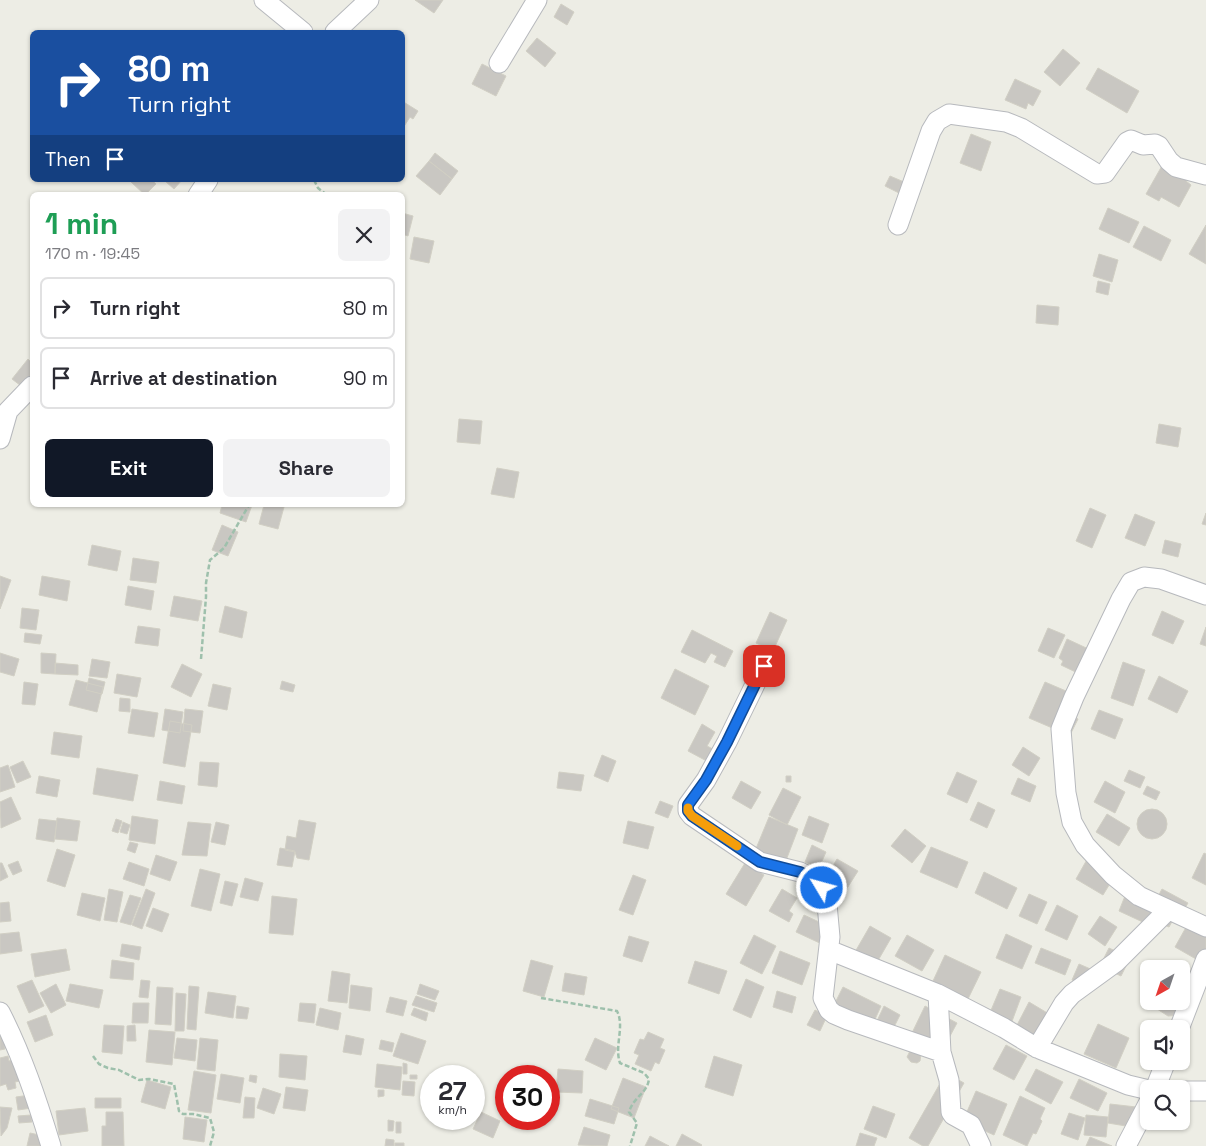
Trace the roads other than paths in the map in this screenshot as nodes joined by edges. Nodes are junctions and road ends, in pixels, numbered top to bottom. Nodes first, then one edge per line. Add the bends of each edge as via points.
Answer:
1 (264, 0) edge
2 (369, 0) edge
3 (537, 0) edge
4 (301, 30) edge
5 (336, 30) edge
6 (499, 63) dead end
7 (1206, 175) edge
8 (898, 225) dead end
9 (30, 388) edge
10 (0, 439) edge
11 (1206, 595) edge
12 (764, 666) dead end
13 (1168, 910) junction
14 (1206, 927) edge
15 (829, 950) junction
16 (1206, 959) edge
17 (938, 994) junction
18 (0, 1012) edge
19 (1182, 1020) edge
20 (1037, 1048) junction
21 (941, 1052) junction
22 (1140, 1088) edge
23 (1190, 1091) edge
24 (1206, 1091) edge
25 (1140, 1119) edge
26 (51, 1146) edge
27 (981, 1146) edge
28 (1126, 1146) edge

1 - 4 street
2 - 5 street
3 - 6 street
7 - 8 street via 1176,167 1155,144 1143,145 1130,140 1105,173 1097,174 1021,128 1006,122 949,114 937,121 931,131
9 - 10 street via 8,411
11 - 13 street via 1161,579 1144,577 1131,582 1061,729 1072,822 1085,845 1113,875 1139,896
12 - 15 street via 727,742 688,805 688,811 760,862 800,872 815,880 822,888 827,904
13 - 14 street
13 - 20 street via 1116,962 1072,994
15 - 17 street
15 - 21 street via 823,998 829,1010 848,1020
16 - 19 street
17 - 20 street
17 - 21 street
18 - 26 street via 36,1096
20 - 22 street
21 - 27 street via 949,1080 951,1112 971,1125
23 - 24 street
25 - 28 street

